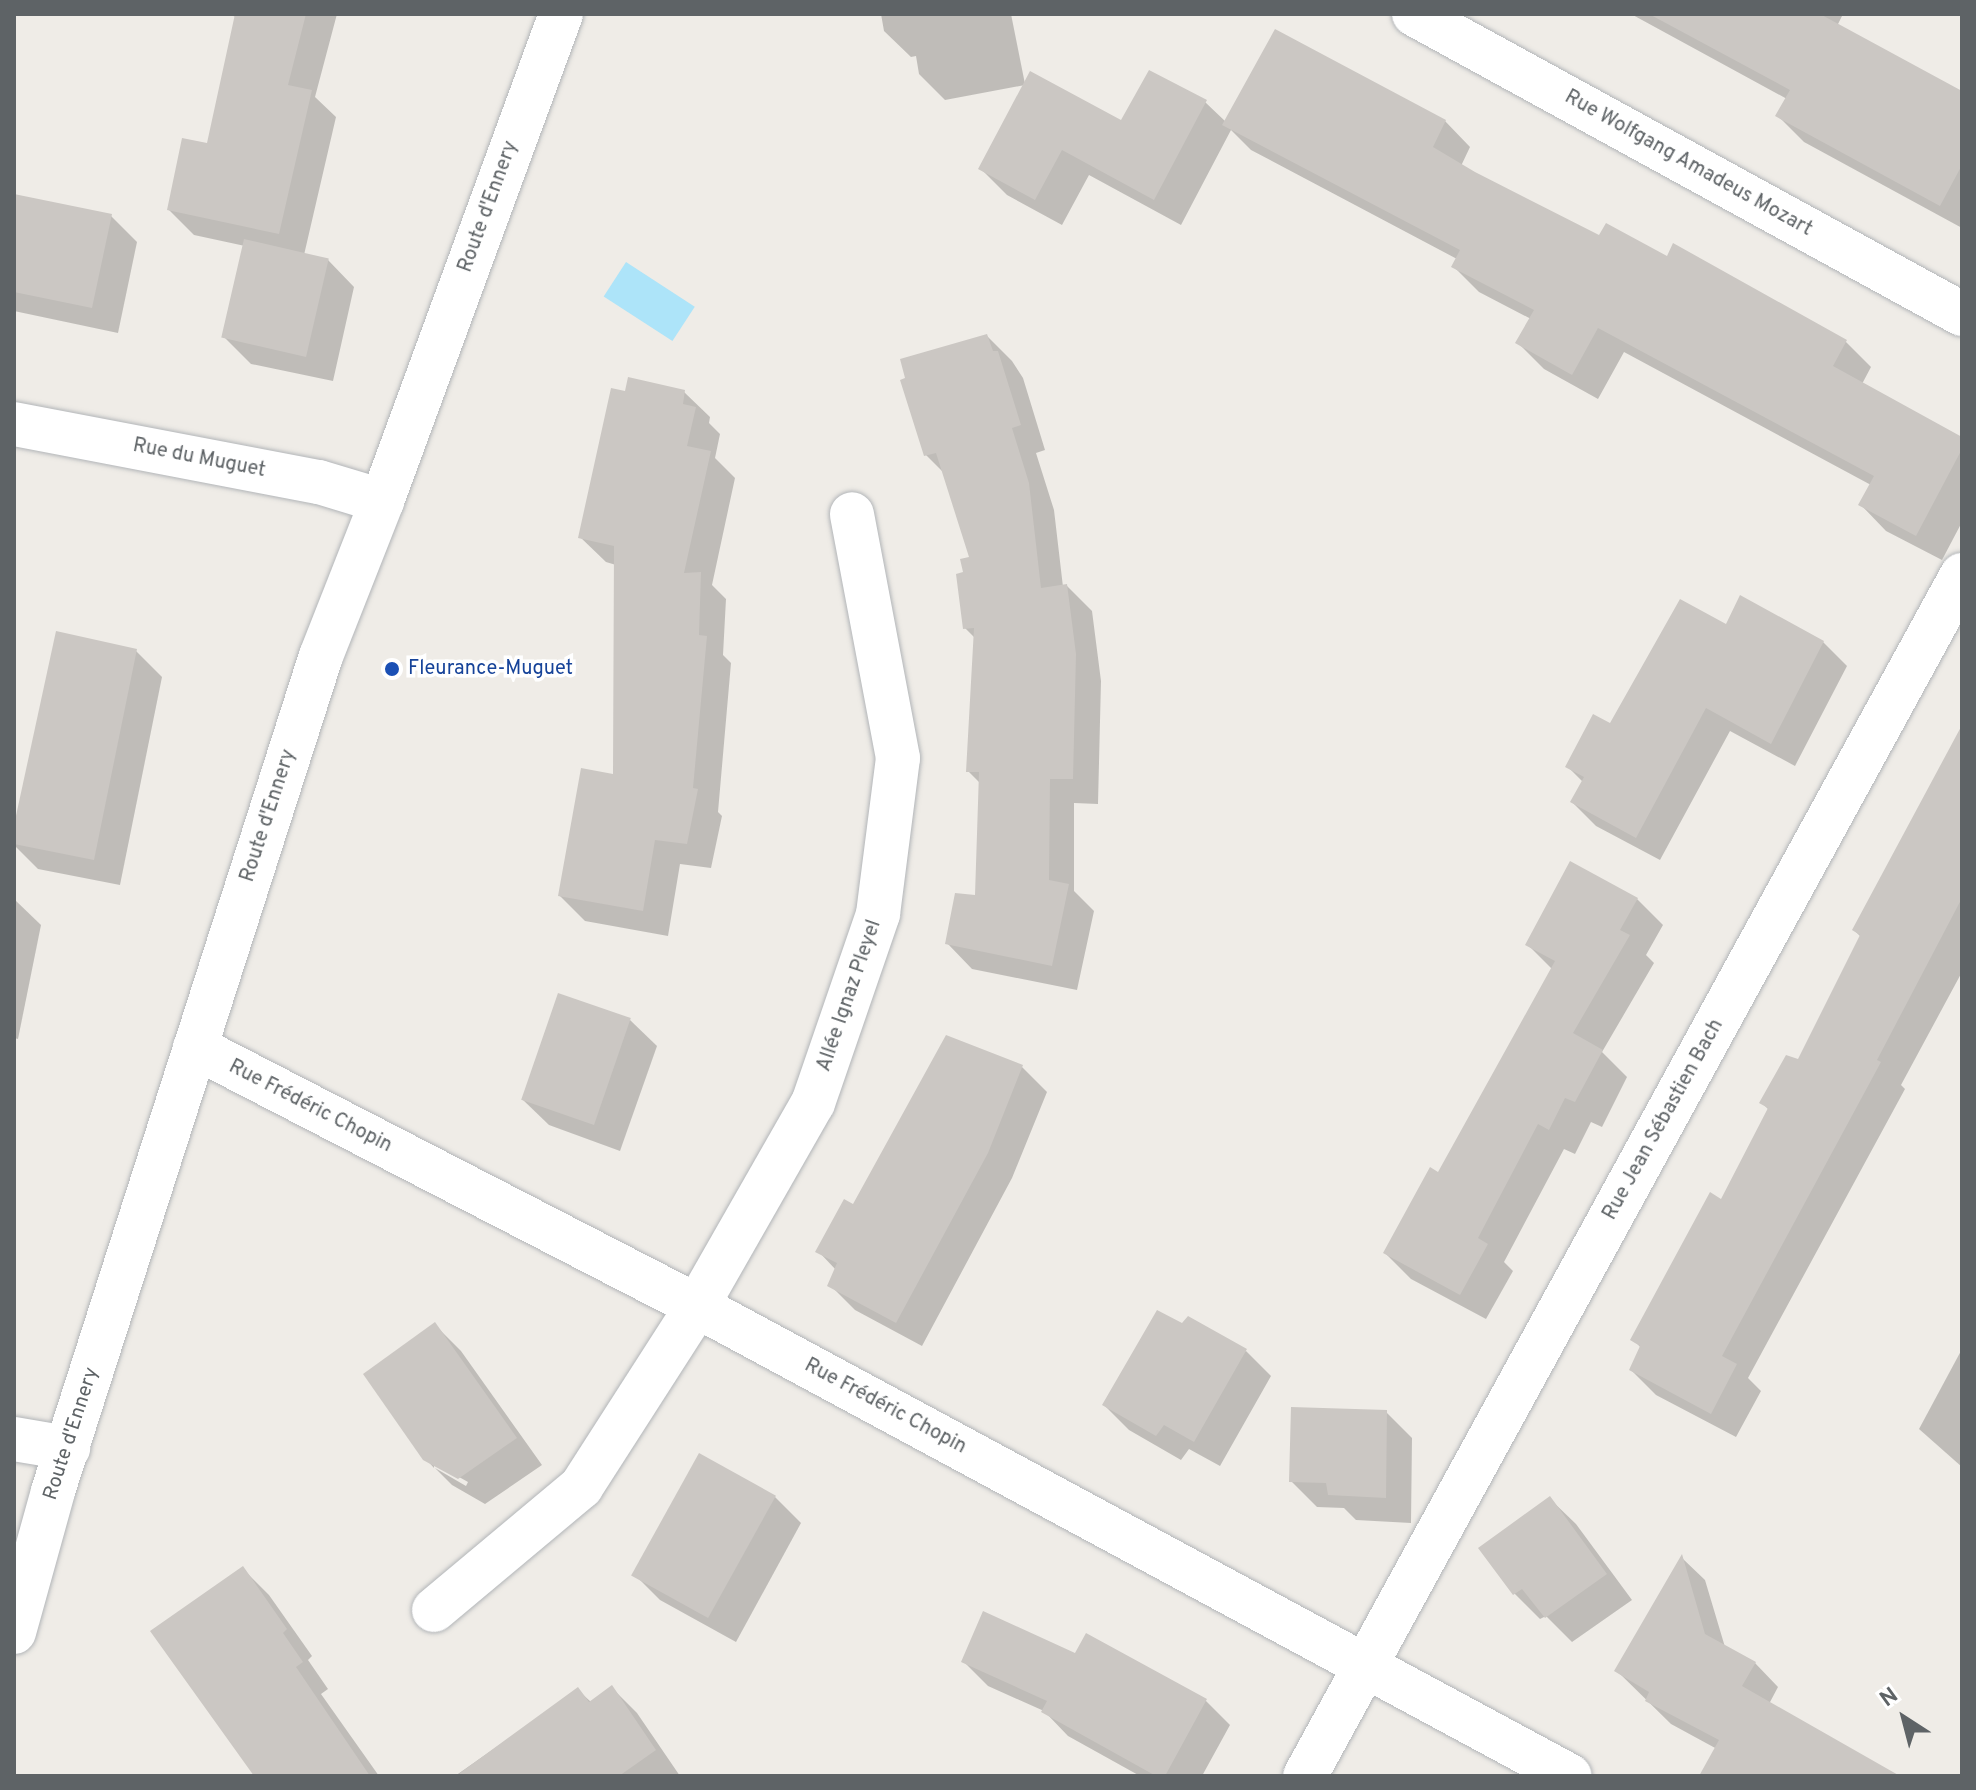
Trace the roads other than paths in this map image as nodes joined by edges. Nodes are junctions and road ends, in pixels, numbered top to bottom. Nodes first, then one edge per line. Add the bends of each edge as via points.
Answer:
1 (561, 14) edge
2 (1414, 14) edge
3 (1962, 314) edge
4 (14, 424) edge
5 (382, 501) junction
6 (852, 514) dead end
7 (1962, 575) edge
8 (195, 1047) junction
9 (697, 1306) junction
10 (14, 1439) edge
11 (68, 1448) junction
12 (434, 1610) dead end
13 (14, 1632) edge
14 (1365, 1664) junction
15 (1305, 1776) edge
16 (1570, 1776) edge

1 - 5 street, Route d'Ennery
2 - 3 street, Rue Wolfgang Amadeus Mozart
4 - 5 street, Rue du Muguet via 319,482
5 - 8 street, Route d'Ennery via 321,656
6 - 9 street, Allée Ignaz Pleyel via 898,758 878,914 813,1103
7 - 14 street, Rue Jean Sébastien Bach
8 - 9 street, Rue Frédéric Chopin
8 - 11 street, Route d'Ennery
9 - 12 street, Allée Ignaz Pleyel via 581,1487
9 - 14 street, Rue Frédéric Chopin
10 - 11 street
11 - 13 street, Route d'Ennery
14 - 15 street, Rue Jean Sébastien Bach
14 - 16 street, Rue Frédéric Chopin

